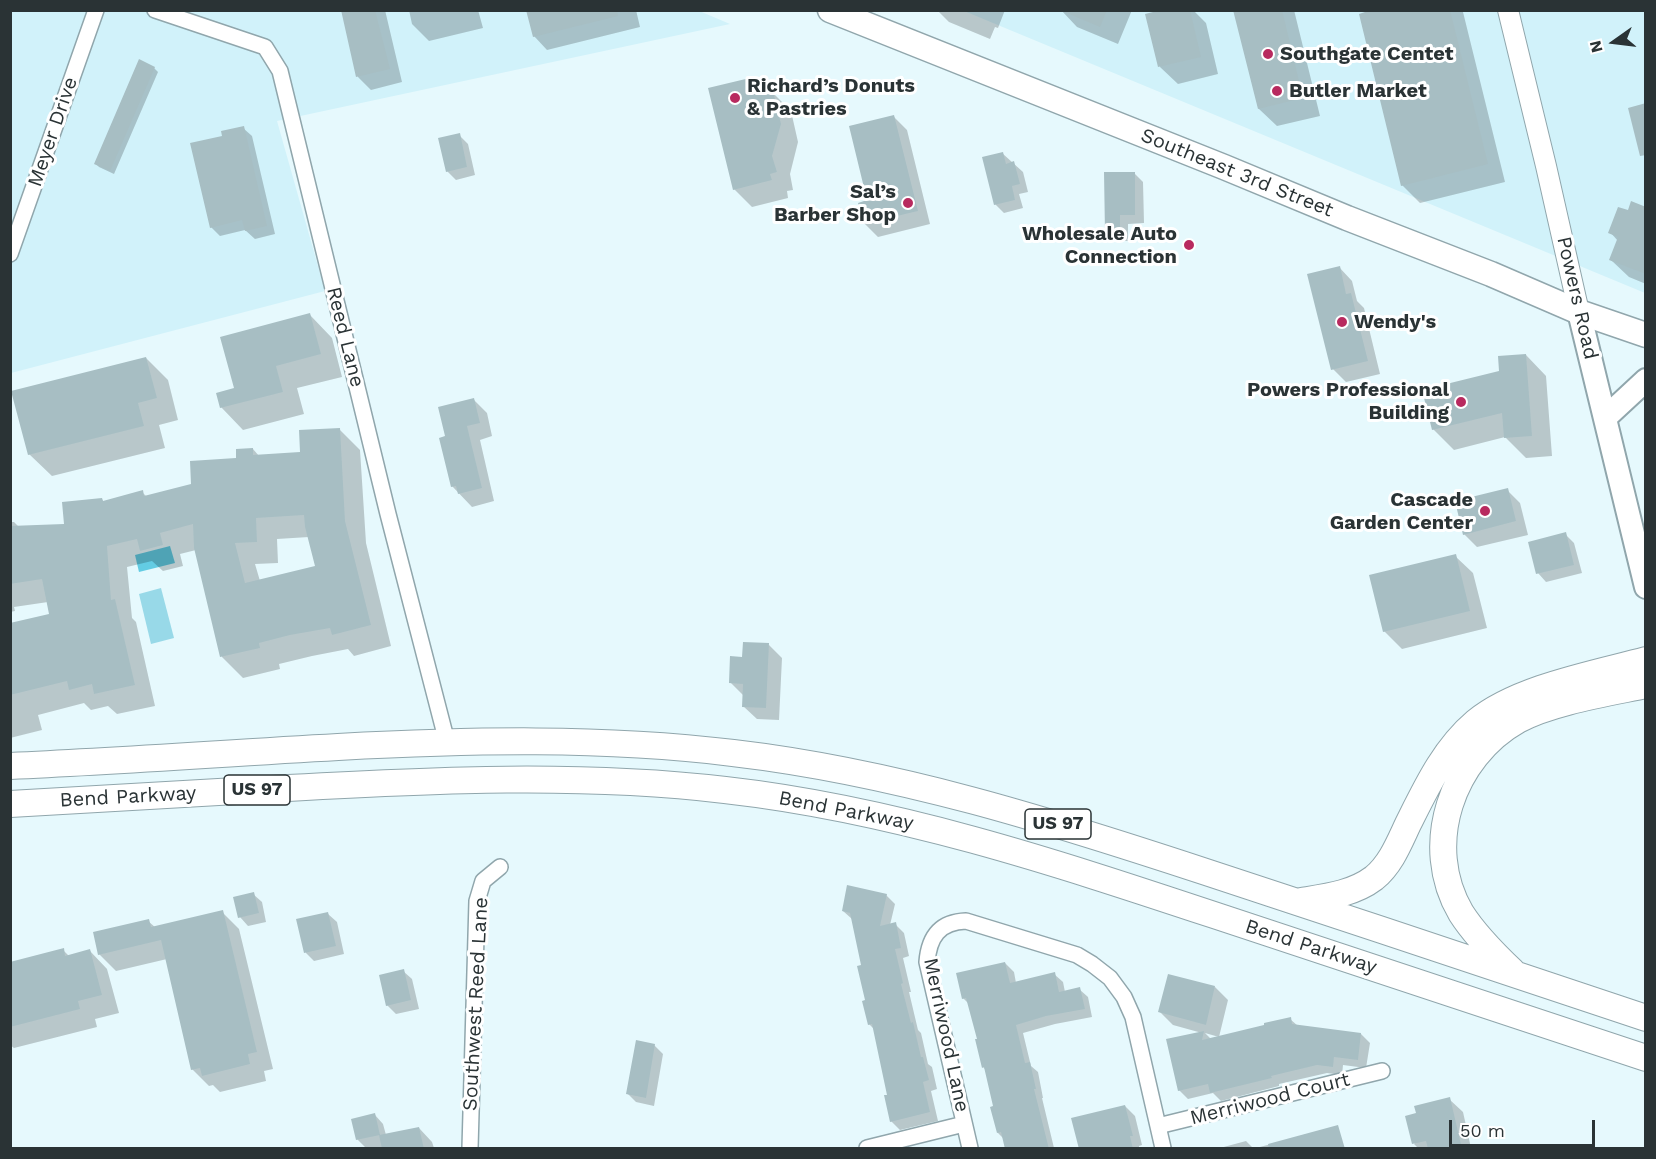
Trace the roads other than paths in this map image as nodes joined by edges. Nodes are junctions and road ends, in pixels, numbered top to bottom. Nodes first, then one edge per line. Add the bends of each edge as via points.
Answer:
1 (96, 10) edge
2 (155, 10) edge
3 (830, 10) edge
4 (1508, 10) edge
5 (10, 254) edge
6 (1579, 312) junction
7 (1646, 335) edge
8 (1646, 380) edge
9 (1605, 418) junction
10 (1646, 587) edge
11 (1646, 660) edge
12 (1646, 685) edge
13 (447, 742) junction
14 (10, 766) edge
15 (10, 804) edge
16 (500, 867) dead end
17 (1297, 901) junction
18 (1517, 975) junction
19 (1646, 1018) edge
20 (1646, 1058) edge
21 (1382, 1071) dead end
22 (964, 1124) junction
23 (1158, 1126) junction
24 (470, 1149) edge
25 (867, 1149) edge
26 (970, 1149) edge
27 (1163, 1149) edge

1 - 5 street, Meyer Drive
2 - 13 street, Reed Lane via 265,47 280,71
3 - 6 main road, Southeast 3rd Street
4 - 6 street, Powers Road
6 - 7 main road, Southeast 3rd Street
6 - 9 main road, Powers Road
8 - 9 main road
9 - 10 main road, Powers Road
11 - 17 highway via 1537,690 1485,715 1444,758 1380,872 1353,889
12 - 18 highway via 1522,718 1486,743 1457,784 1444,830 1450,885 1467,922
13 - 14 highway, Bend Parkway / US 97
13 - 17 highway, Bend Parkway / US 97 via 642,745 730,752 833,768 1040,819
15 - 20 highway, Bend Parkway / US 97 via 473,780 619,781 758,794 896,819 1031,855
16 - 24 street, Southwest Reed Lane via 483,881 477,901
17 - 18 highway, Bend Parkway / US 97
18 - 19 highway, Bend Parkway / US 97
21 - 23 street, Merriwood Court
22 - 23 street, Merriwood Lane via 927,962 933,937 953,921 966,921 1077,956 1110,978 1133,1017
22 - 25 street
22 - 26 street, Merriwood Lane
23 - 27 street, Merriwood Lane

